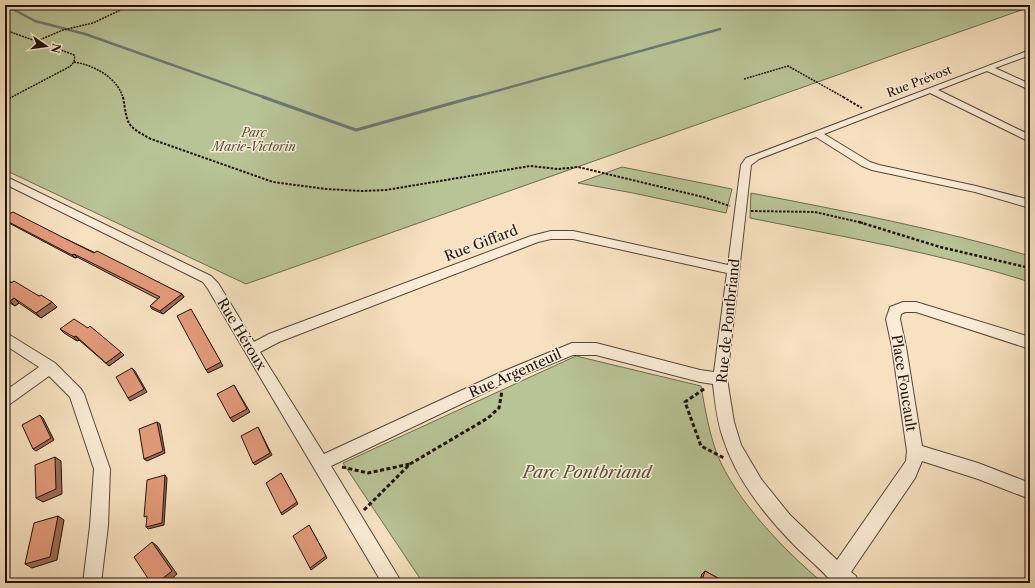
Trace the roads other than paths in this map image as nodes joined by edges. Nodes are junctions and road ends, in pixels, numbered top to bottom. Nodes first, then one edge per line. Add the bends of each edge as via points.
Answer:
1 (1030, 52) edge
2 (987, 68) junction
3 (1030, 87) edge
4 (930, 90) junction
5 (817, 134) junction
6 (1030, 139) edge
7 (5, 180) edge
8 (1030, 204) edge
9 (732, 270) junction
10 (5, 338) edge
11 (1030, 343) edge
12 (251, 350) junction
13 (50, 368) junction
14 (720, 379) junction
15 (5, 399) edge
16 (915, 451) junction
17 (321, 463) junction
18 (1030, 491) edge
19 (843, 578) edge
20 (92, 583) edge
21 (393, 583) edge

1 - 2 street, Rue Prévost
2 - 3 street
2 - 4 street, Rue Prévost
4 - 5 street, Rue Prévost
4 - 6 street
5 - 8 street via 876,168
5 - 9 street, Rue de Pontbriand via 750,160 745,168
7 - 12 street, Rue Héroux via 204,277 213,286
9 - 12 street, Rue Giffard via 573,235 545,236 282,335
9 - 14 street, Rue de Pontbriand
10 - 13 street
11 - 16 street, Place Foucault via 916,307 903,307 895,311 893,319
12 - 17 street, Rue Héroux
13 - 15 street
13 - 20 street via 76,394 102,469
14 - 17 street, Rue Argenteuil via 596,348 566,350
14 - 19 street, Rue de Pontbriand via 726,419 744,469 776,512
16 - 18 street
16 - 19 street, Place Foucault via 914,462 909,472
17 - 21 street, Rue Héroux

